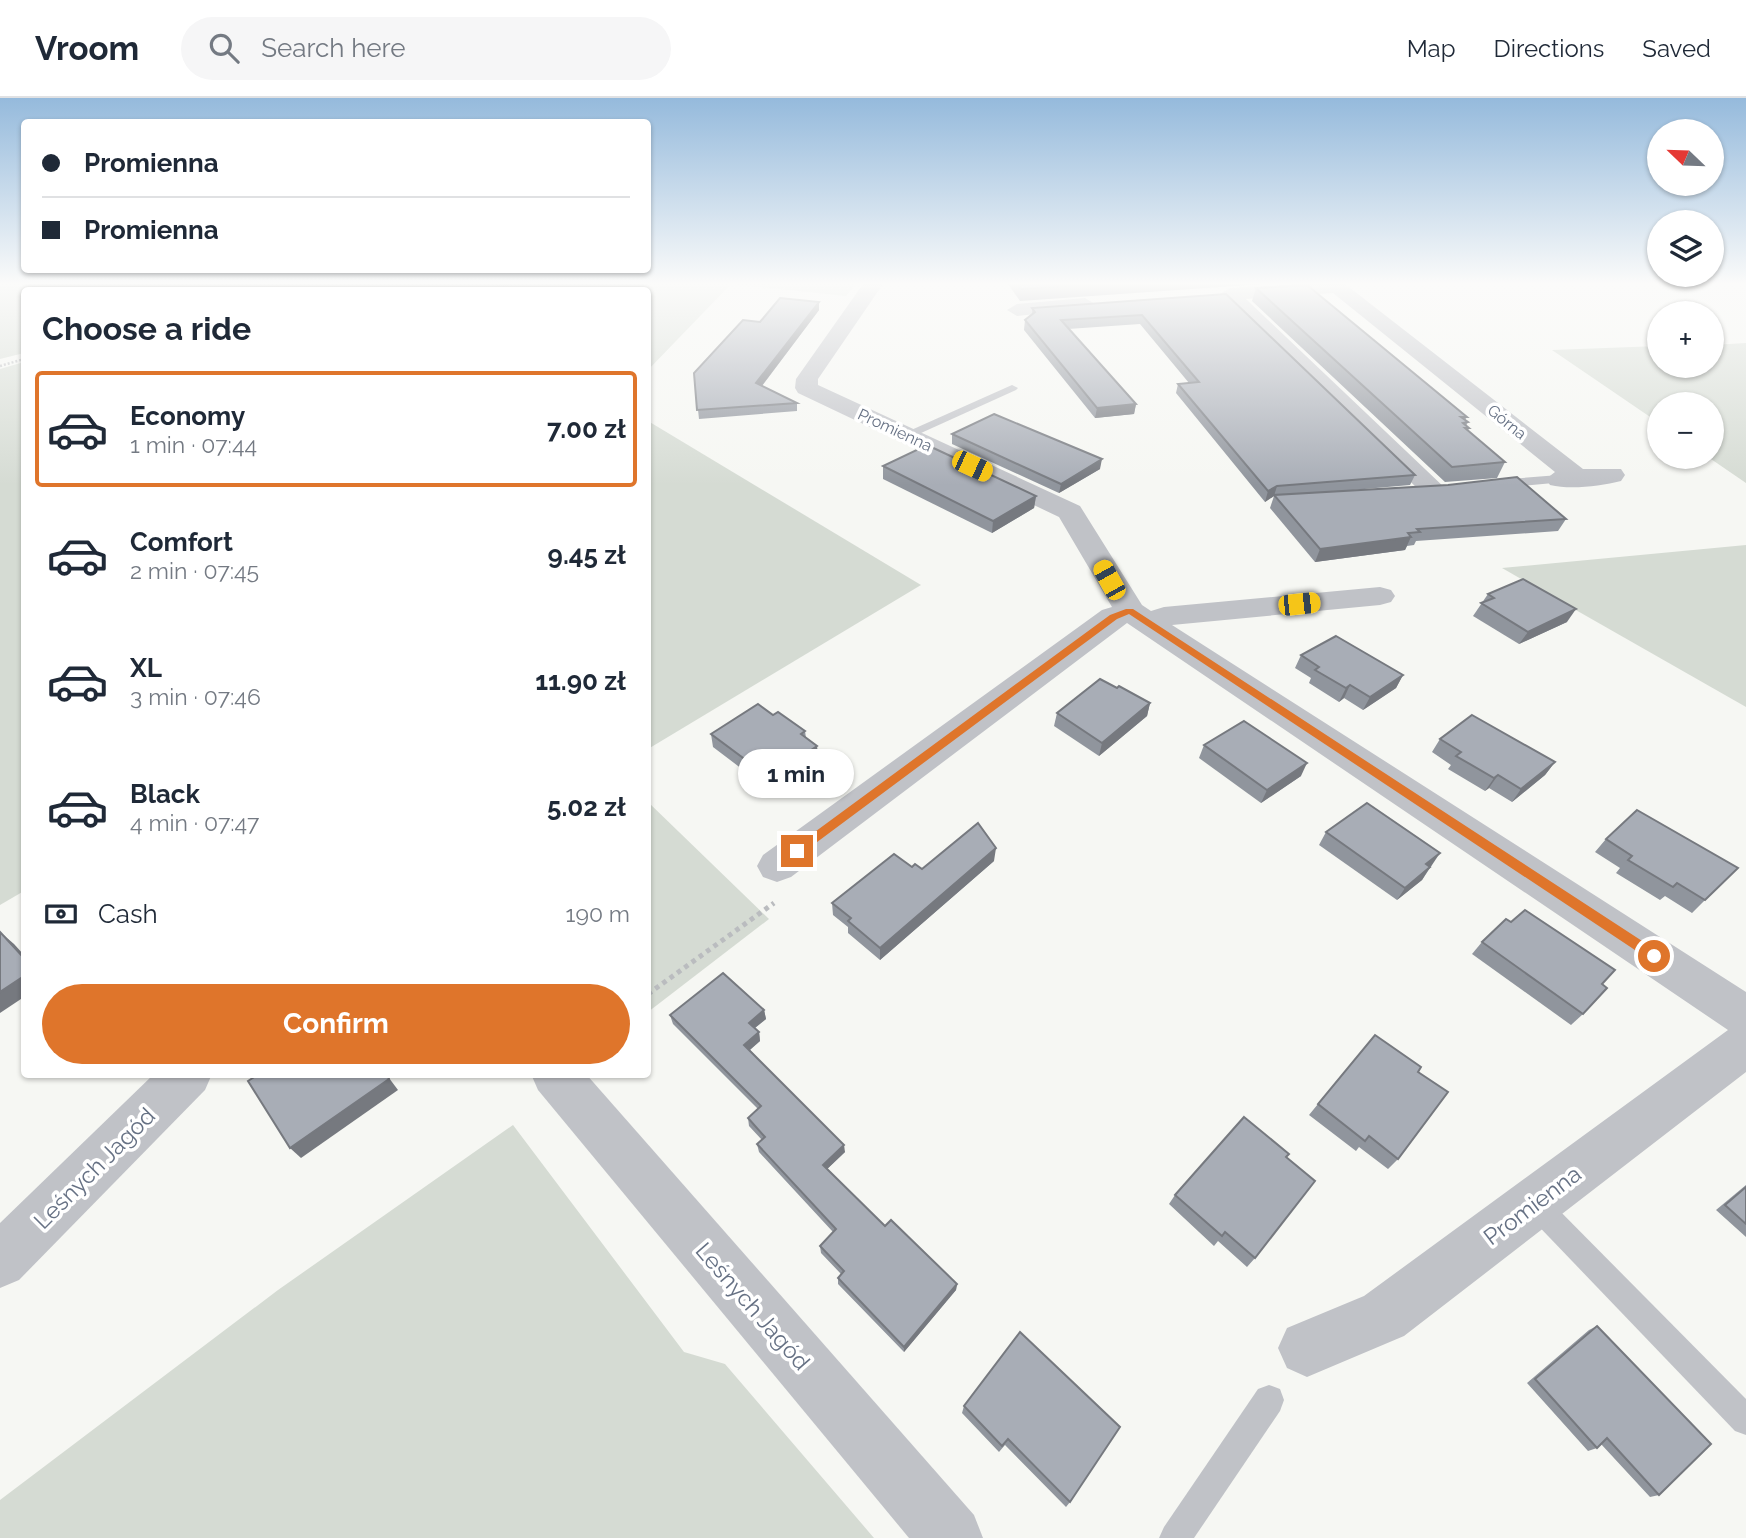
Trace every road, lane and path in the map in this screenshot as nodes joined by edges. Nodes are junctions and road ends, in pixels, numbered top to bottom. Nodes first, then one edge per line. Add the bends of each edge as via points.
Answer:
1 (827, 351) edge
2 (1290, 351) edge
3 (1414, 351) edge
4 (21, 360) edge
5 (0, 366) edge
6 (1012, 388) dead end
7 (906, 435) junction
8 (1612, 475) dead end
9 (1568, 478) junction
10 (1484, 485) edge
11 (1433, 489) edge
12 (1380, 596) dead end
13 (1140, 618) junction
14 (777, 866) dead end
15 (752, 918) dead end
16 (651, 992) edge
17 (1746, 1017) edge
18 (1746, 1044) edge
19 (558, 1078) edge
20 (173, 1081) edge
21 (1535, 1204) junction
22 (0, 1261) edge
23 (1307, 1348) dead end
24 (1269, 1399) dead end
25 (1746, 1420) edge
26 (951, 1538) edge
27 (1175, 1538) edge

1 - 7 street, Promienna via 805,384 812,392
2 - 11 street
3 - 9 street, Górna
4 - 5 path
6 - 7 lane
7 - 13 street, Promienna via 1070,512
8 - 9 street
9 - 10 lane
12 - 13 street
13 - 14 street via 1114,617
13 - 17 street, Promienna
15 - 16 path
18 - 21 street, Promienna
19 - 26 street, Leśnych Jagód
20 - 22 street, Leśnych Jagód
21 - 23 street, Promienna via 1384,1316
21 - 25 lane
24 - 27 lane

